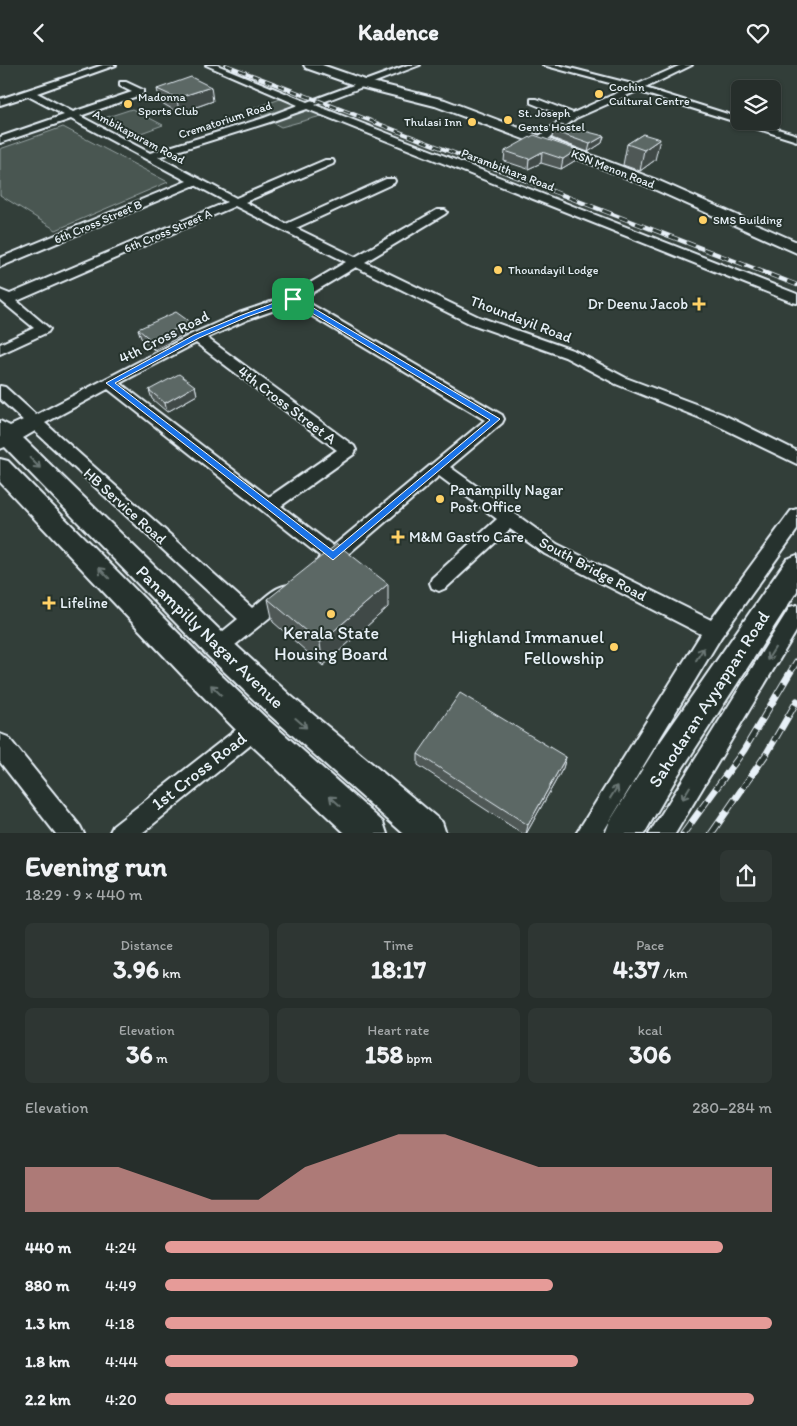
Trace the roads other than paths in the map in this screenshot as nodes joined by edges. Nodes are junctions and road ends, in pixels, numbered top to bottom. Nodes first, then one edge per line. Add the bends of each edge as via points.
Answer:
1 (112, 65) edge
2 (210, 65) edge
3 (310, 65) edge
4 (416, 65) edge
5 (547, 65) edge
6 (688, 65) edge
7 (123, 84) dead end
8 (364, 84) junction
9 (637, 88) junction
10 (30, 93) junction
11 (534, 101) dead end
12 (0, 102) edge
13 (306, 105) junction
14 (72, 115) junction
15 (573, 116) junction
16 (731, 118) edge
17 (771, 130) edge
18 (797, 138) edge
19 (0, 140) edge
20 (539, 141) junction
21 (150, 156) junction
22 (329, 162) dead end
23 (196, 181) junction
24 (390, 181) dead end
25 (238, 202) junction
26 (441, 212) dead end
27 (287, 229) junction
28 (797, 248) edge
29 (354, 262) junction
30 (0, 263) edge
31 (4, 297) edge
32 (293, 299) junction
33 (797, 299) edge
34 (197, 337) junction
35 (0, 350) edge
36 (110, 383) junction
37 (0, 391) edge
38 (34, 422) junction
39 (3, 436) edge
40 (797, 458) edge
41 (0, 467) edge
42 (438, 467) junction
43 (268, 507) junction
44 (797, 516) edge
45 (508, 520) junction
46 (333, 556) junction
47 (797, 567) edge
48 (439, 583) dead end
49 (797, 613) edge
50 (252, 620) junction
51 (714, 631) junction
52 (218, 647) junction
53 (192, 666) junction
54 (281, 706) junction
55 (255, 727) junction
56 (0, 745) edge
57 (72, 833) edge
58 (120, 833) edge
59 (371, 833) edge
60 (430, 833) edge
61 (588, 833) edge
62 (623, 833) edge
63 (661, 833) edge

1 - 10 street
2 - 13 street, Parambithara Road
3 - 8 street, KSN Menon Road
4 - 8 street, Crematorium Road
5 - 9 street
6 - 9 street
7 - 14 street via 140,92
8 - 13 street, Crematorium Road
8 - 20 street, KSN Menon Road via 440,103
9 - 15 street
9 - 16 street
10 - 12 street
10 - 14 street, Ambikapuram Road
11 - 15 street
13 - 21 street, Crematorium Road
13 - 33 street, Parambithara Road
14 - 19 street
14 - 21 street, Ambikapuram Road
15 - 20 street
17 - 18 street
20 - 28 street, KSN Menon Road via 652,183
21 - 23 street, Ambikapuram Road
22 - 25 street, 6th Cross Street A
23 - 25 street, Ambikapuram Road
23 - 30 street, 6th Cross Street B
24 - 27 street
25 - 27 street, Thoundayil Road
25 - 31 street, 6th Cross Street A
26 - 29 street, 4th Cross Road
27 - 29 street, Thoundayil Road
29 - 32 street, 4th Cross Road
29 - 40 street, Thoundayil Road via 474,320 570,354 622,381 716,418
31 - 35 street via 43,329
32 - 34 street, 4th Cross Road
32 - 42 street via 496,419
34 - 36 street, 4th Cross Road
34 - 43 street, 4th Cross Street A via 348,451
36 - 38 street, 4th Cross Road
36 - 43 street
37 - 38 street, HB Service Road
38 - 39 street
38 - 50 street, HB Service Road
39 -> 52 street, Panampilly Nagar Avenue
53 -> 41 street, Panampilly Nagar Avenue
42 - 45 street, South Bridge Road
42 - 46 street
43 - 46 street
44 - 51 street
45 - 48 street
45 - 51 street, South Bridge Road via 551,549
46 - 50 street
47 - 62 main road, Sahodaran Ayyappan Road
49 -> 63 street
50 - 52 street
61 -> 51 street
52 - 53 street
52 - 54 street, Panampilly Nagar Avenue
55 -> 53 street, Panampilly Nagar Avenue
54 - 55 street
54 -> 60 street, Panampilly Nagar Avenue
55 - 58 street, 1st Cross Road
59 -> 55 street, Panampilly Nagar Avenue
56 - 57 street

